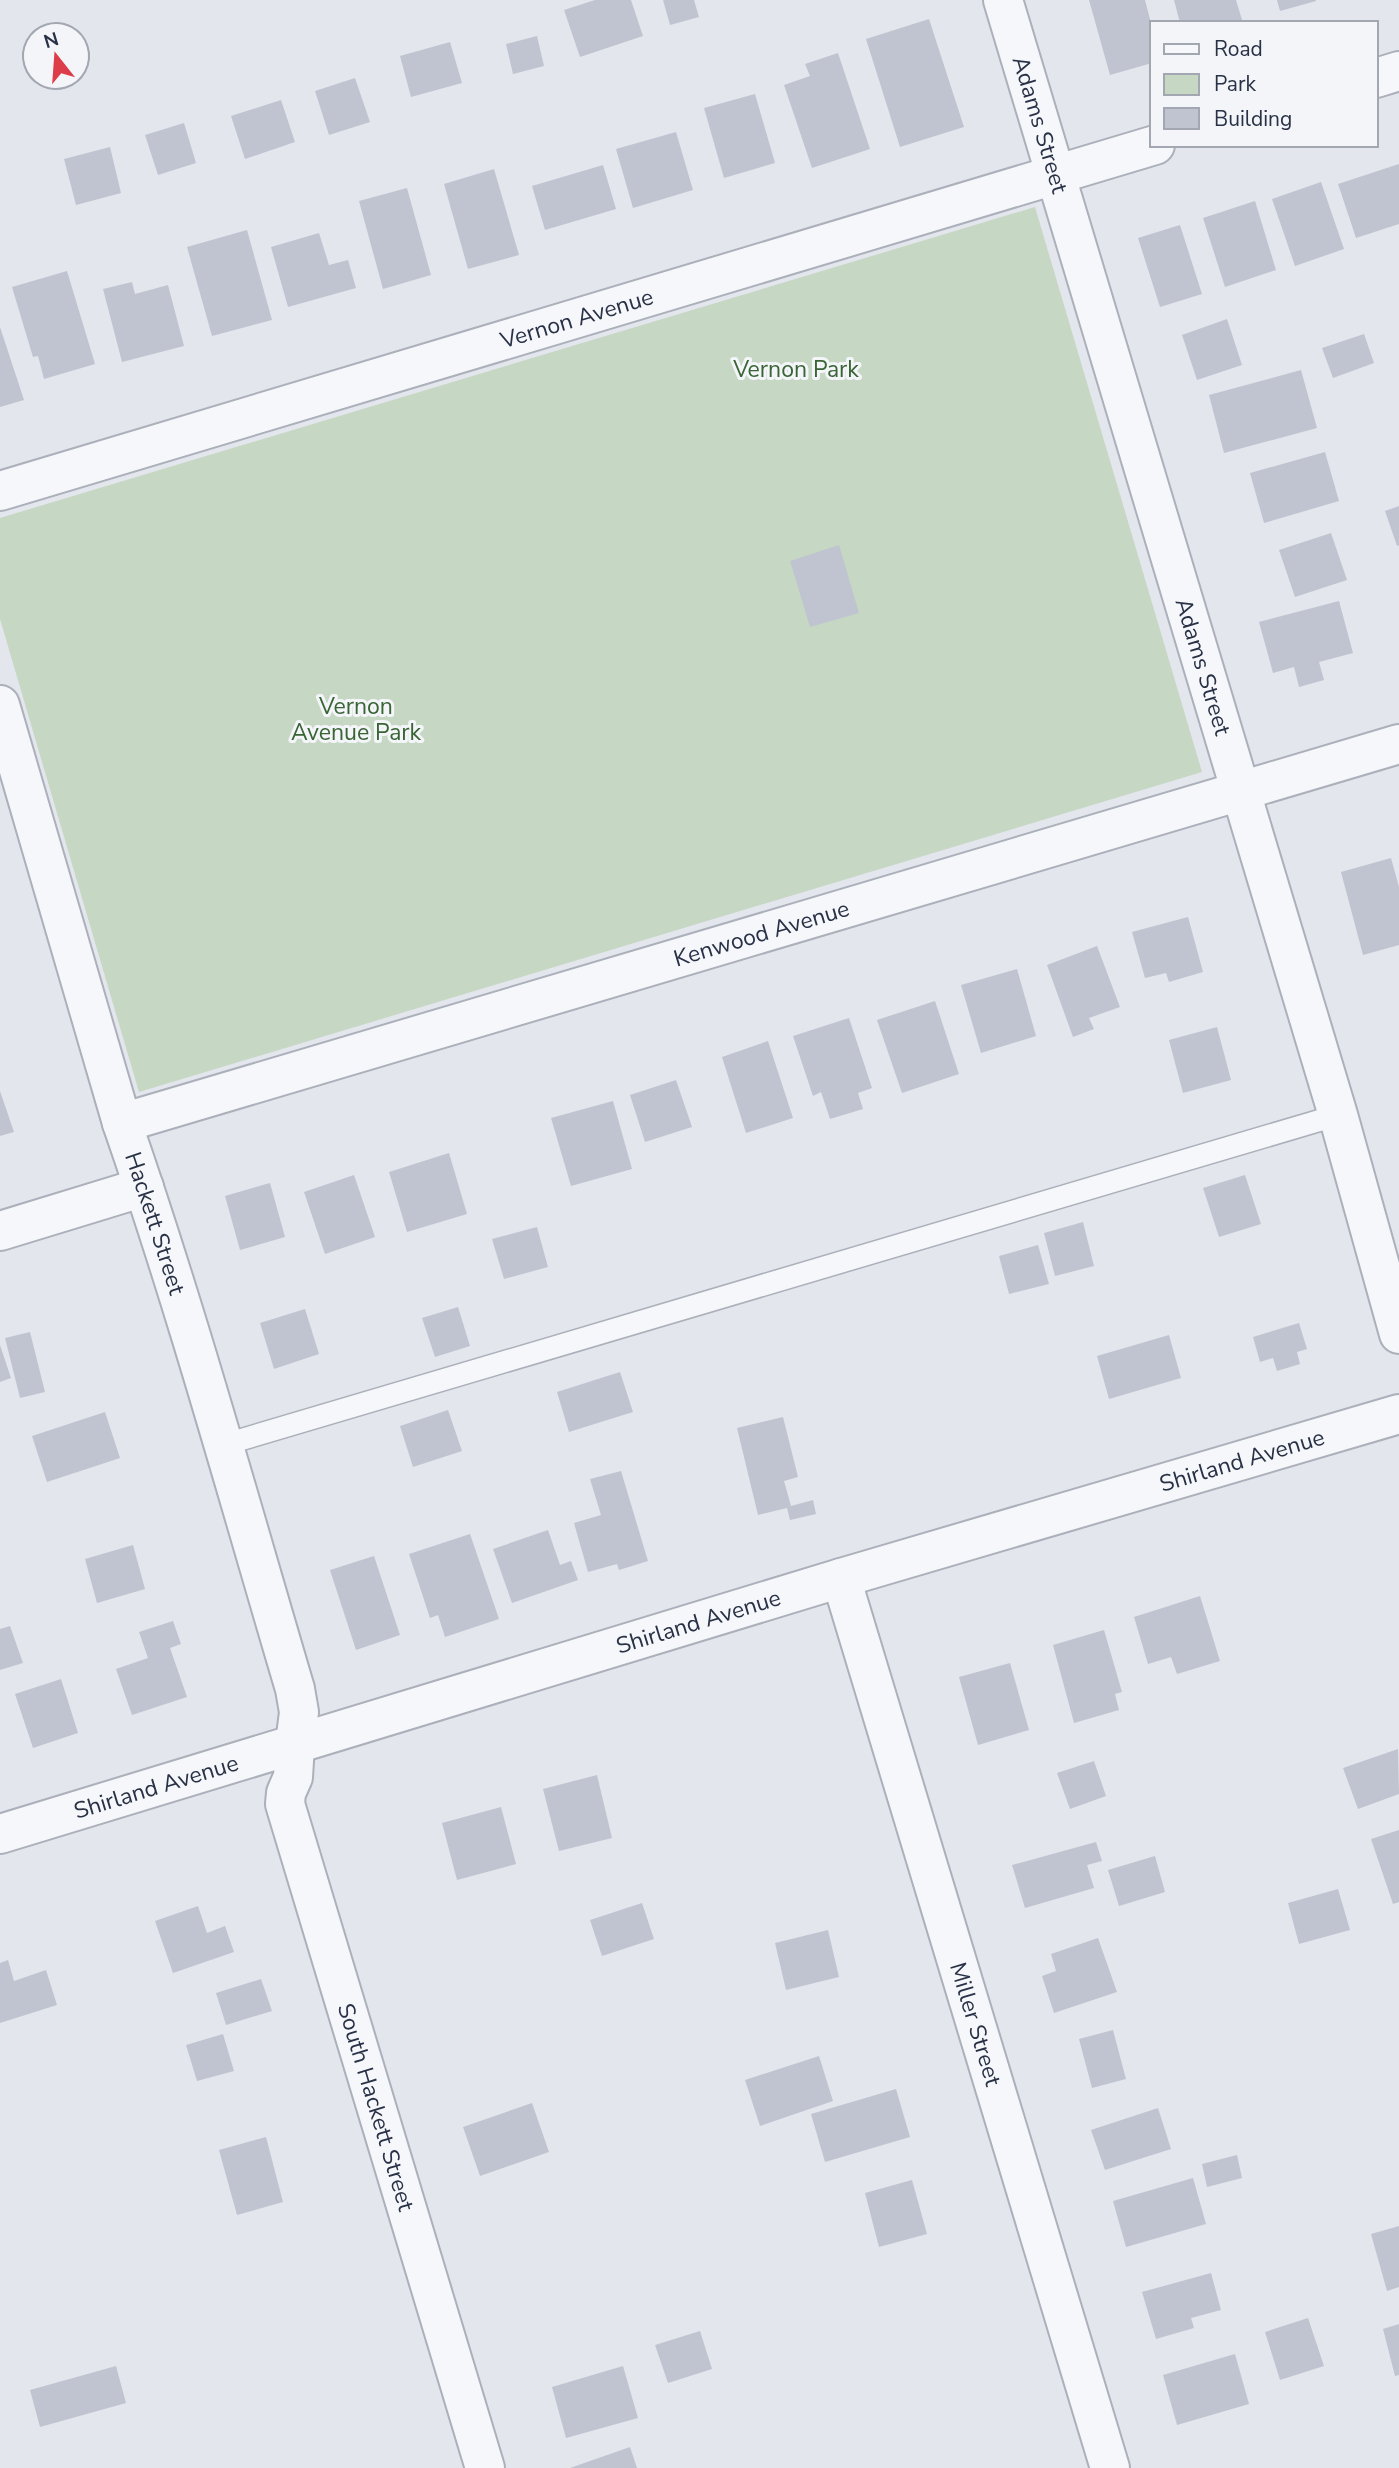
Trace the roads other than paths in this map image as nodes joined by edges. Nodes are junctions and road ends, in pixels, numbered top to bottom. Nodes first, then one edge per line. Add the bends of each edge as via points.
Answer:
1 (1003, 0) edge
2 (1399, 71) edge
3 (1378, 77) edge
4 (1150, 147) edge
5 (1055, 176) junction
6 (0, 491) edge
7 (0, 705) edge
8 (1399, 744) edge
9 (1240, 791) junction
10 (1338, 1115) junction
11 (122, 1124) junction
12 (144, 1187) junction
13 (0, 1231) edge
14 (1399, 1334) edge
15 (1399, 1414) edge
16 (223, 1445) junction
17 (841, 1578) junction
18 (296, 1744) junction
19 (0, 1835) edge
20 (485, 2468) edge
21 (1110, 2468) edge

1 - 5 street, Adams Street
2 - 3 street
4 - 5 street, Vernon Avenue
5 - 6 street, Vernon Avenue
5 - 9 street, Adams Street
7 - 11 street, Hackett Street
8 - 9 street, Kenwood Avenue
9 - 10 street, Adams Street
9 - 11 street, Kenwood Avenue
10 - 14 street, Adams Street
10 - 16 lane
11 - 12 street, Hackett Street
12 - 13 street
12 - 16 street, Hackett Street
15 - 17 street, Shirland Avenue
16 - 18 street, Hackett Street via 295,1689 299,1712
17 - 18 street, Shirland Avenue
17 - 21 street, Miller Street
18 - 19 street, Shirland Avenue
18 - 20 street, South Hackett Street via 285,1804

